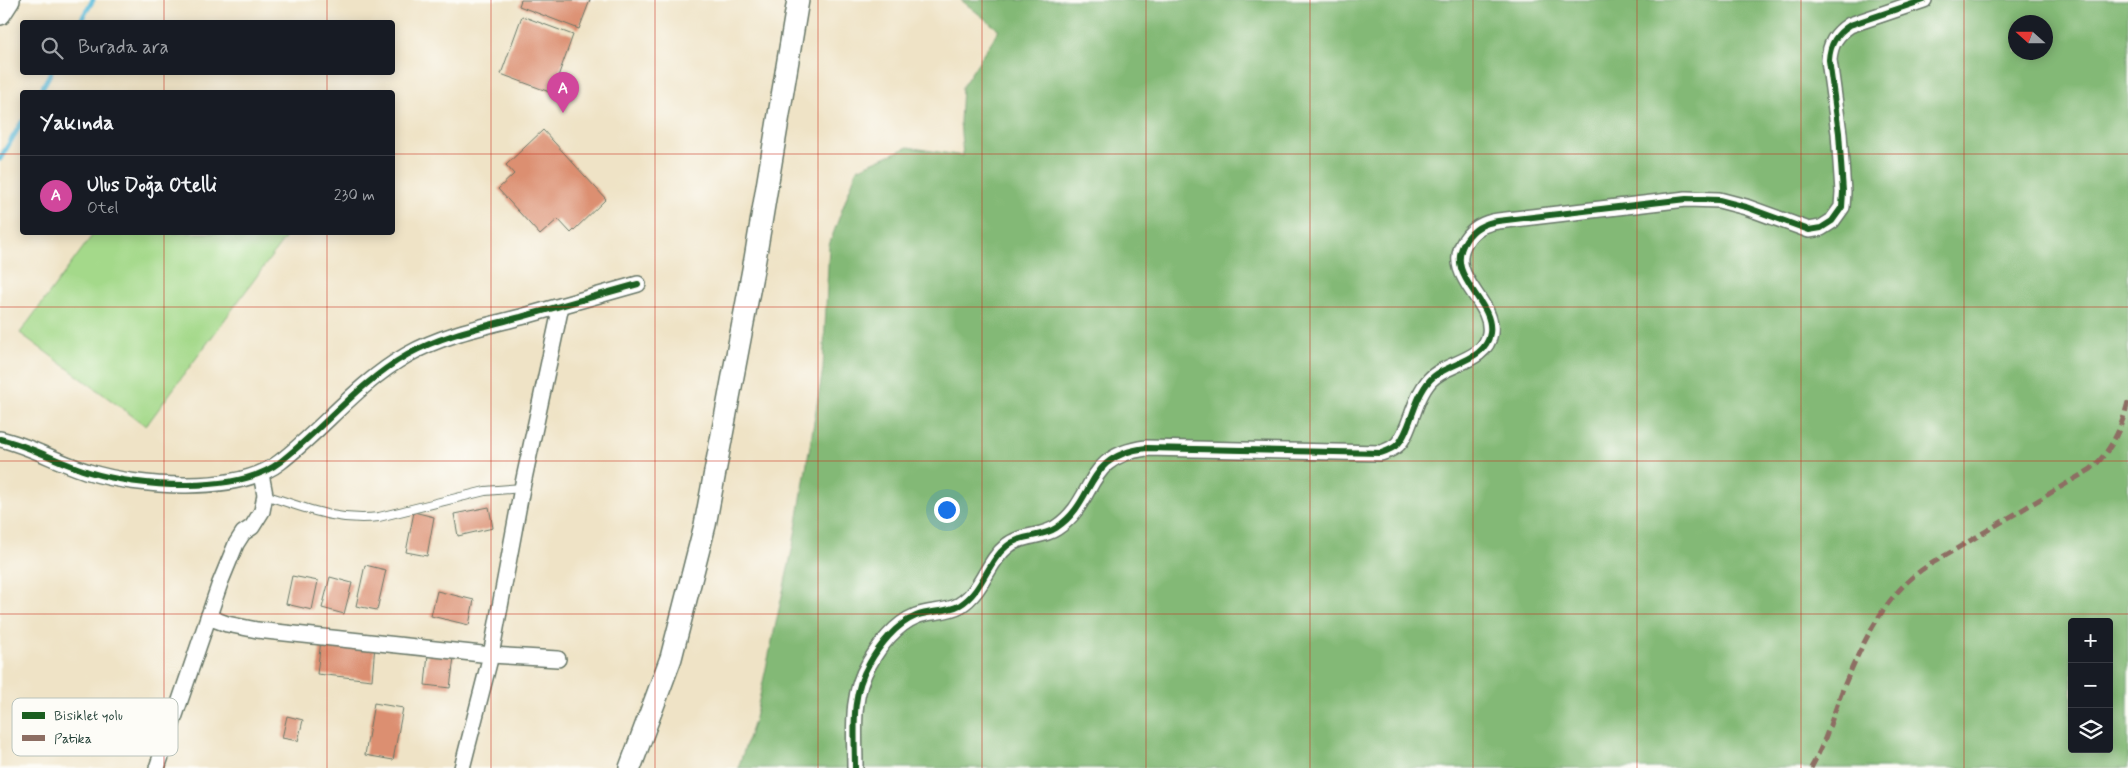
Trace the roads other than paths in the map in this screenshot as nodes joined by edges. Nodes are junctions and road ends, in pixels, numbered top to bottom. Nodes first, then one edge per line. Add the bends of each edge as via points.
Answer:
1 (9, 0) edge
2 (798, 0) edge
3 (1924, 0) edge
4 (0, 14) edge
5 (638, 284) dead end
6 (561, 306) junction
7 (0, 439) edge
8 (261, 474) junction
9 (522, 488) junction
10 (265, 495) junction
11 (208, 617) junction
12 (491, 655) junction
13 (558, 659) dead end
14 (178, 708) edge
15 (162, 756) edge
16 (158, 768) edge
17 (462, 768) edge
18 (630, 768) edge
19 (855, 768) edge

1 - 4 main road
2 - 18 main road via 759,240 705,525 671,658
3 - 19 street via 1850,25 1834,40 1829,60 1843,192 1842,207 1832,221 1822,228 1809,230 1737,204 1686,199 1498,221 1477,228 1464,244 1460,264 1488,318 1490,335 1482,350 1438,372 1430,380 1416,401 1399,443 1381,453 1146,448 1116,456 1103,465 1064,522 1044,534 1020,538 1009,544 1000,552 974,594 962,604 950,610 916,616 880,647 868,665 856,697
5 - 6 street
6 - 8 street via 464,332 408,354 370,380 280,463
6 - 9 street
7 - 8 street via 88,472 142,483 187,485
8 - 10 street
9 - 10 lane via 485,491 363,519 325,515
9 - 12 street
10 - 11 street via 258,520 236,544
11 - 12 street via 241,628
11 - 14 street
12 - 13 street
12 - 17 street
15 - 16 street

